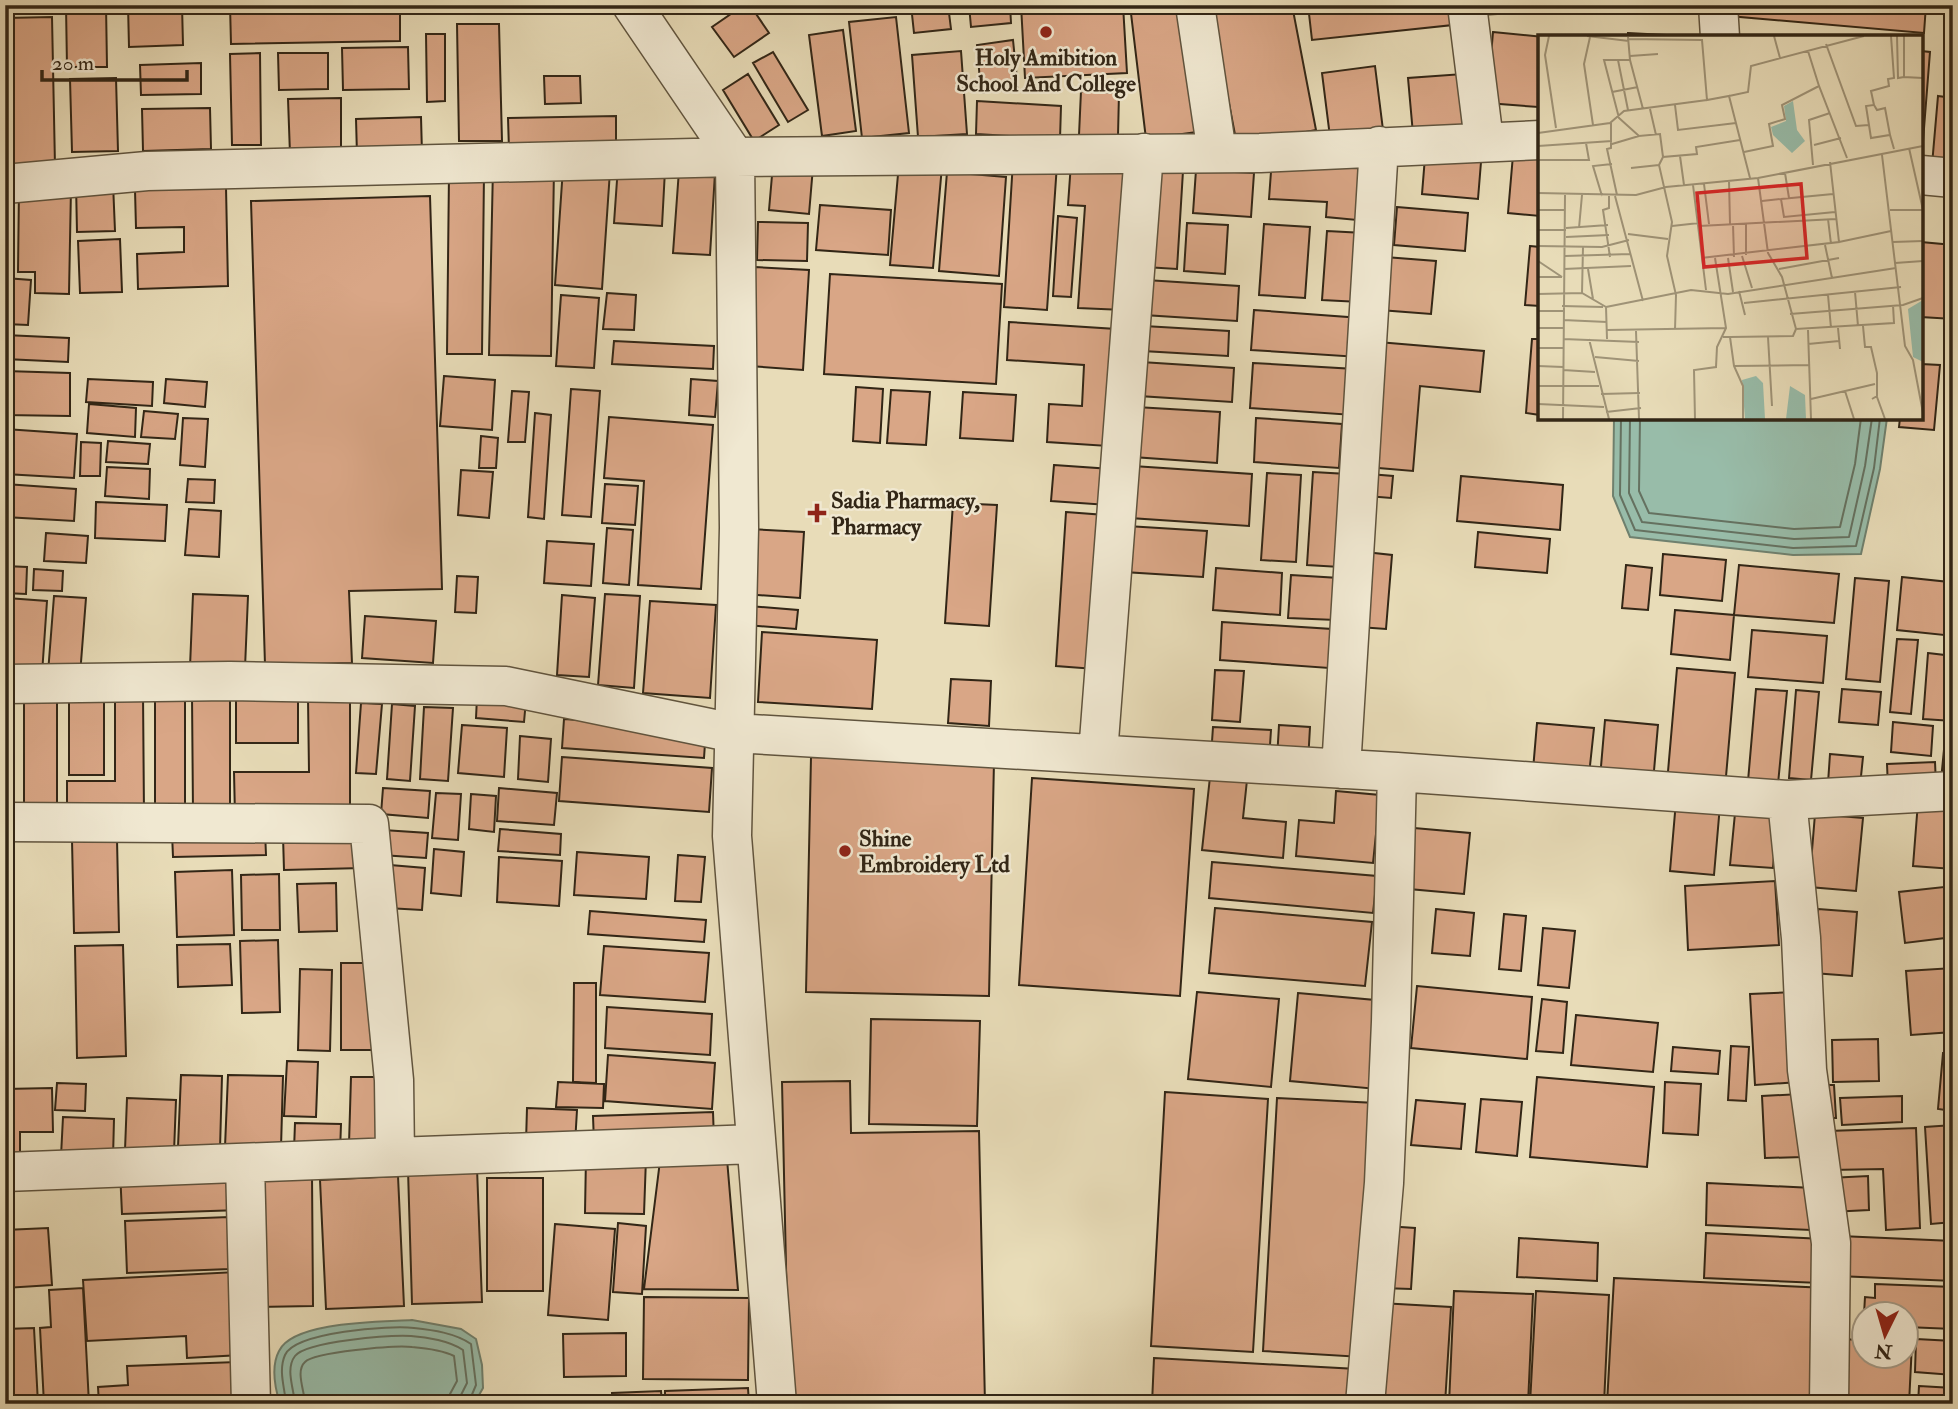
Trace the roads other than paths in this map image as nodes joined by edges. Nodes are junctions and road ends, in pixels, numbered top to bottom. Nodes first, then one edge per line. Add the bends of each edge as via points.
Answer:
1 (632, 5) edge
2 (1195, 5) edge
3 (1467, 5) edge
4 (1718, 5) edge
5 (1720, 35) edge
6 (1538, 140) edge
7 (1484, 141) junction
8 (1379, 146) junction
9 (1144, 153) junction
10 (1217, 153) junction
11 (735, 157) junction
12 (1923, 175) edge
13 (1953, 178) edge
14 (5, 184) edge
15 (5, 684) edge
16 (734, 733) junction
17 (1098, 754) junction
18 (1341, 769) junction
19 (1397, 772) junction
20 (1953, 791) edge
21 (1787, 800) junction
22 (5, 822) edge
23 (755, 1144) junction
24 (396, 1157) junction
25 (245, 1163) junction
26 (5, 1172) edge
27 (251, 1404) edge
28 (777, 1404) edge
29 (1365, 1404) edge
30 (1829, 1404) edge

1 - 11 street
2 - 10 street
3 - 7 street
4 - 5 street
6 - 7 street
7 - 8 street
8 - 10 street
8 - 18 street
9 - 10 street
9 - 11 street
9 - 17 street
11 - 14 street via 148,171
11 - 16 street via 738,528
12 - 13 street
15 - 16 street via 230,681 506,686
16 - 17 street
16 - 23 street via 732,836
17 - 18 street
18 - 19 street
19 - 21 street
19 - 29 street via 1385,1156
20 - 21 street
21 - 30 street via 1801,938 1807,1070 1831,1243
22 - 24 street via 369,824 394,1080
23 - 24 street
23 - 28 street
24 - 25 street
25 - 26 street
25 - 27 street

